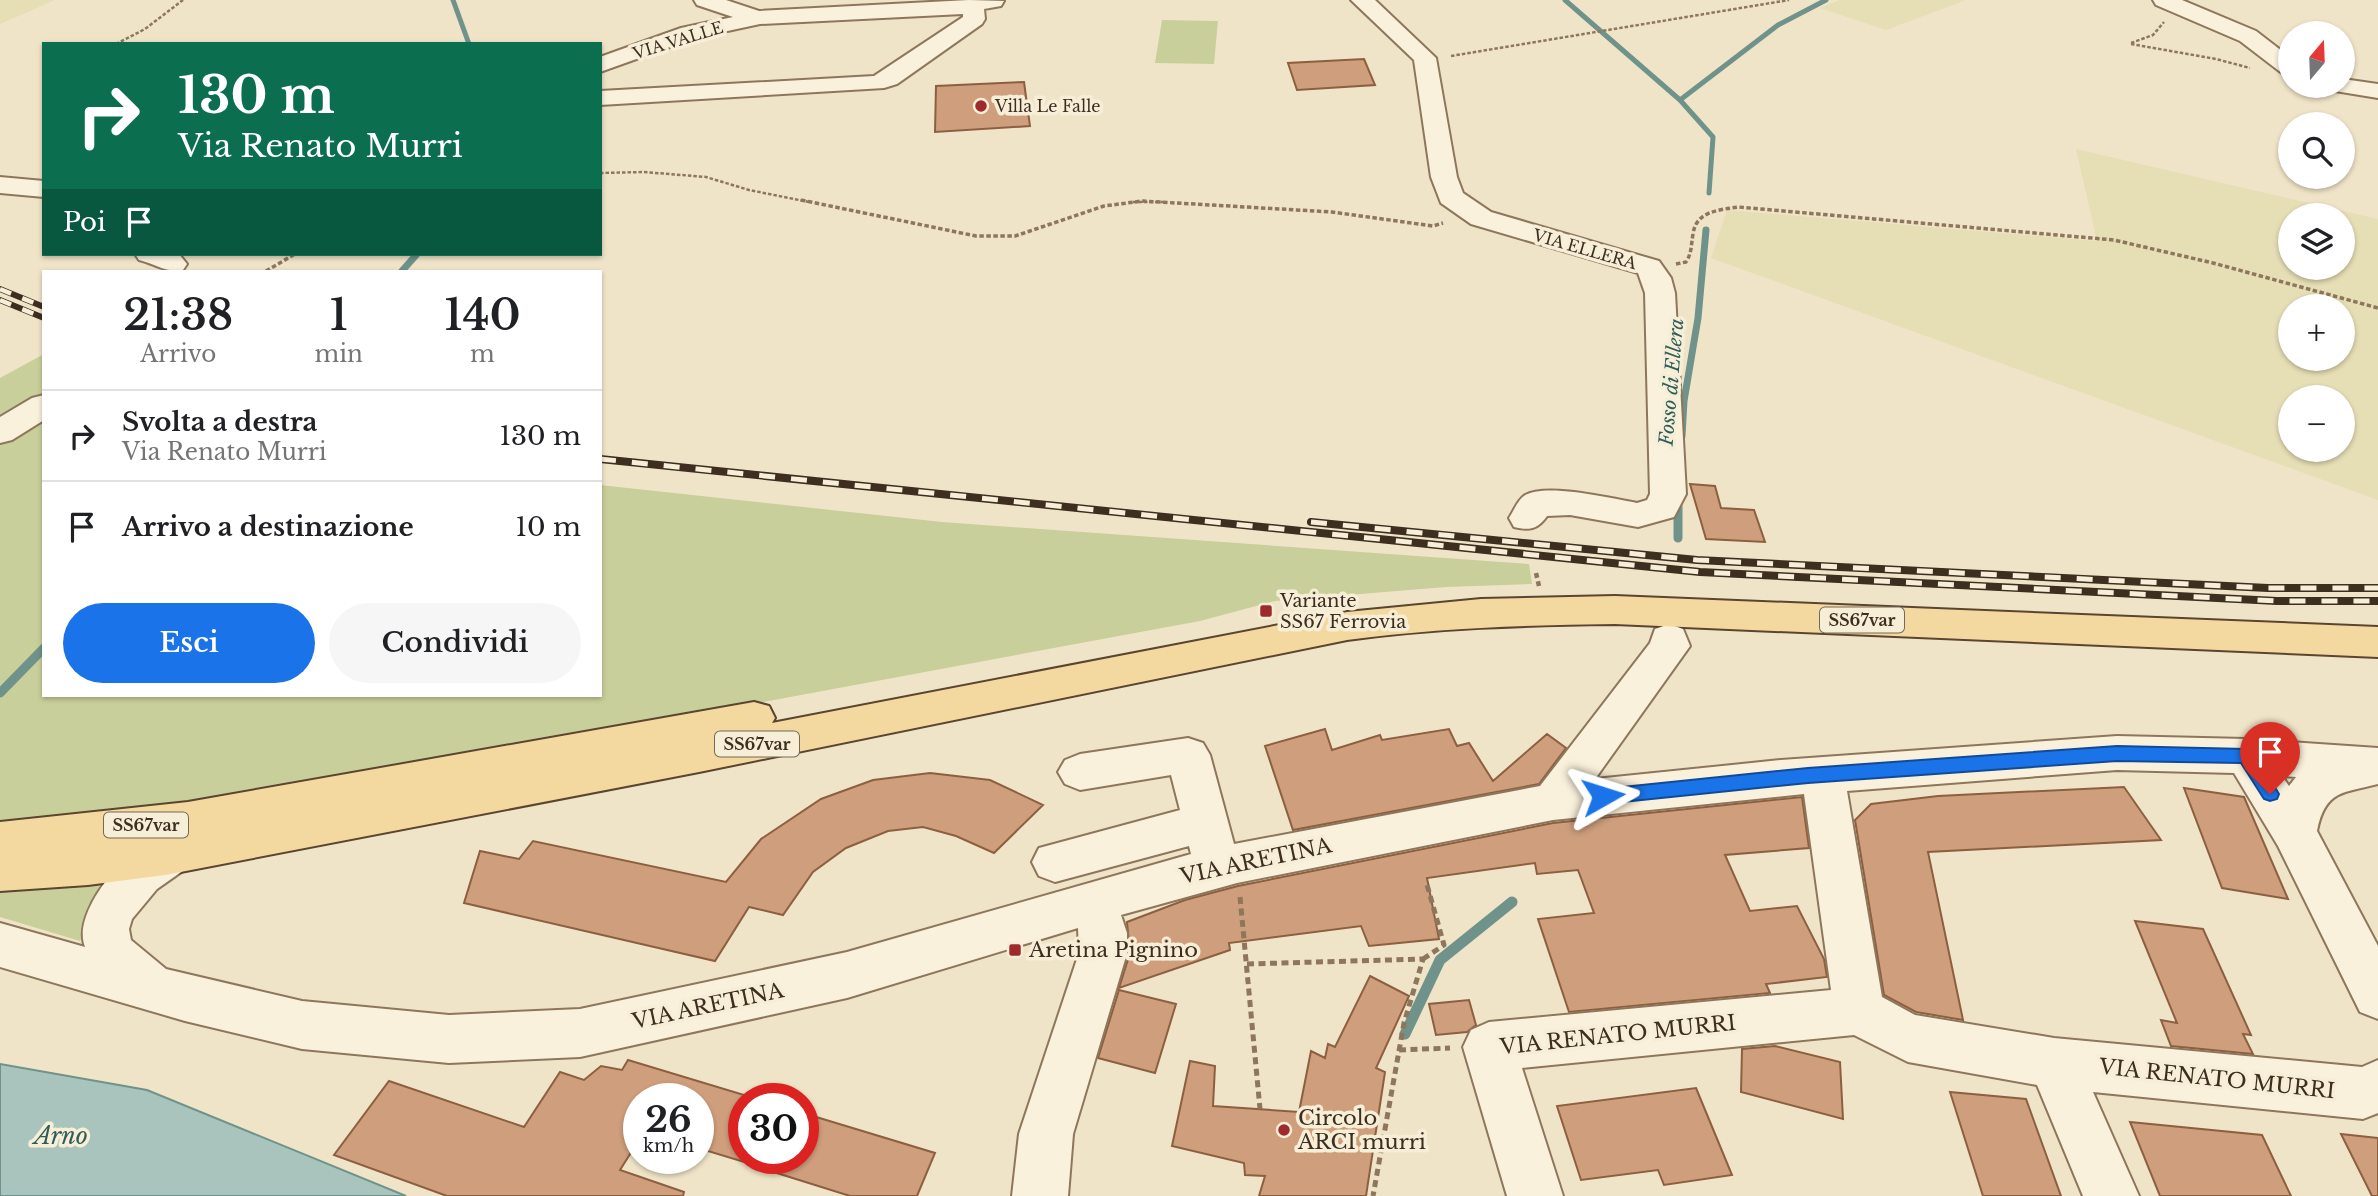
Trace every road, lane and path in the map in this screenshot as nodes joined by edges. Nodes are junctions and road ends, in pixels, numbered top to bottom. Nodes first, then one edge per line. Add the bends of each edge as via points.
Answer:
1 (183, 0) edge
2 (705, 0) edge
3 (1362, 0) edge
4 (1789, 0) edge
5 (2166, 1) edge
6 (977, 3) edge
7 (757, 18) junction
8 (120, 42) edge
9 (2278, 59) edge
10 (1426, 60) junction
11 (602, 64) edge
12 (2259, 71) dead end
13 (2356, 88) edge
14 (2378, 91) edge
15 (602, 98) edge
16 (602, 173) edge
17 (0, 185) edge
18 (42, 189) edge
19 (1459, 203) junction
20 (292, 256) edge
21 (1649, 267) junction
22 (268, 270) edge
23 (2378, 308) edge
24 (42, 406) edge
25 (0, 432) edge
26 (1527, 519) dead end
27 (1536, 573) dead end
28 (1539, 588) dead end
29 (1347, 626) junction
30 (1669, 639) dead end
31 (2378, 642) edge
32 (2246, 756) junction
33 (2378, 768) edge
34 (1080, 772) dead end
35 (1823, 775) junction
36 (290, 802) junction
37 (1553, 802) junction
38 (2294, 832) junction
39 (0, 841) edge
40 (1220, 851) junction
41 (165, 855) junction
42 (1055, 862) dead end
43 (0, 871) edge
44 (1426, 881) dead end
45 (1091, 904) junction
46 (0, 945) edge
47 (1423, 959) junction
48 (1247, 964) junction
49 (152, 988) junction
50 (2378, 996) edge
51 (1859, 1011) junction
52 (1489, 1047) junction
53 (1399, 1050) junction
54 (2054, 1063) junction
55 (2378, 1086) edge
56 (1260, 1109) dead end
57 (1040, 1196) edge
58 (1373, 1196) edge
59 (1535, 1196) edge
60 (2111, 1196) edge

1 - 8 path
2 - 7 street
3 - 10 street
4 - 10 path
5 - 9 street via 2248,36
5 - 12 path via 2170,13 2153,35 2131,44
6 - 7 street
6 - 15 street via 974,19 889,79 876,83
7 - 11 street, VIA VALLE via 689,33
10 - 19 street via 1444,177 1451,197
13 - 14 street
16 - 19 path via 706,177 748,190 976,236 1015,236 1104,206 1142,201 1332,212 1433,226 1451,221
17 - 18 street
19 - 21 street, VIA ELLERA via 1481,218
20 - 22 path
21 - 23 path via 1686,262 1693,253 1694,227 1708,212 1738,207 2114,240
21 - 26 street, VIA ELLERA via 1660,293 1668,494 1661,508 1638,515 1553,502 1537,504
24 - 25 street
27 - 28 path
29 - 31 main road, SS67var via 1423,615 1615,610
29 - 36 main road, SS67var via 1193,639
29 - 41 main road, SS67var via 713,753
30 - 37 street via 1670,646
32 - 33 street, VIA ARETINA
32 - 35 street, VIA ARETINA via 2117,753
32 - 38 street
33 - 38 street via 2336,776 2307,790 2298,807
34 - 40 street via 1188,755
35 - 37 street, VIA ARETINA
35 - 51 street
36 - 39 main road, SS67var via 188,821
36 - 41 street, VIA ARETINA
37 - 40 street, VIA ARETINA
38 - 50 street
40 - 42 street
40 - 45 street, VIA ARETINA
40 - 48 path
41 - 43 main road, SS67var
41 - 49 street, VIA ARETINA via 127,887 107,925 106,940 116,959
44 - 47 path via 1444,945
45 - 49 street, VIA ARETINA via 847,975 580,1033 449,1039 303,1026
45 - 57 street via 1102,923 1103,953 1046,1134
46 - 49 street, VIA ARETINA
47 - 48 path
47 - 53 path
48 - 56 path
51 - 52 street, VIA RENATO MURRI
51 - 54 street, VIA RENATO MURRI via 1908,1038
52 - 53 path
52 - 59 street, VIA RENATO MURRI
53 - 58 path
54 - 55 street, VIA RENATO MURRI via 2363,1093
54 - 60 street

